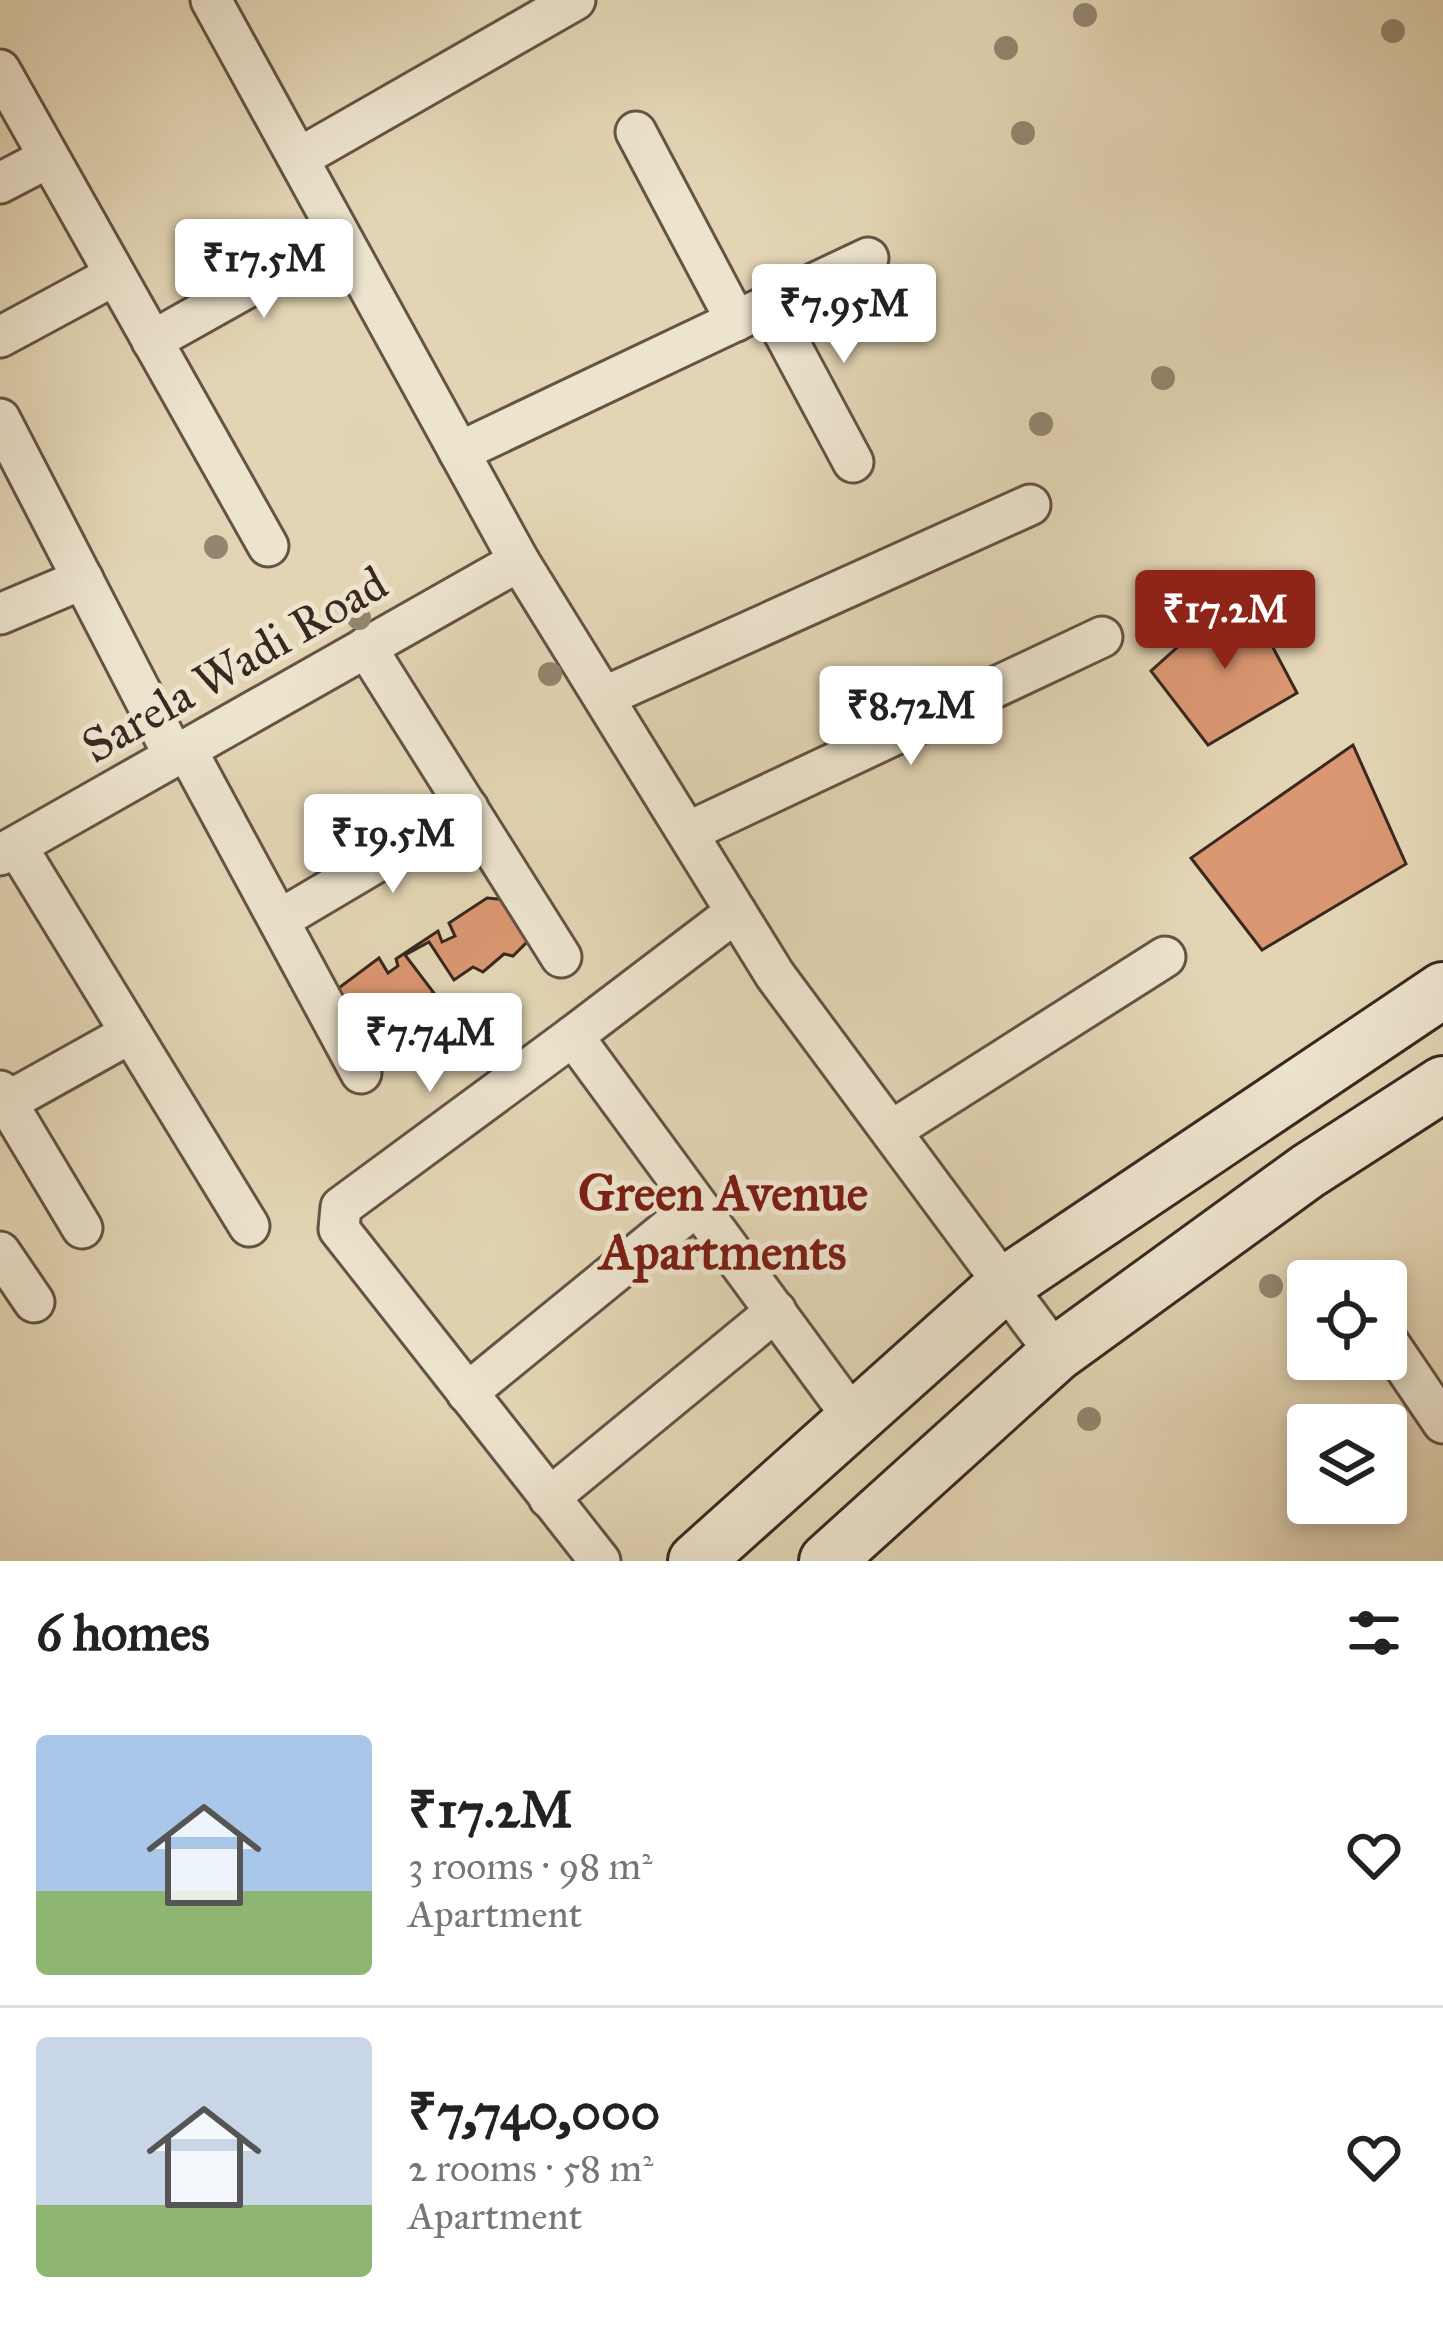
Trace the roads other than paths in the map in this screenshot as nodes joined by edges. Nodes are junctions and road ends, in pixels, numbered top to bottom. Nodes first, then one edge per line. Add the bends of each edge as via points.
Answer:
1 (211, 0) edge
2 (575, 0) edge
3 (0, 70) edge
4 (636, 132) dead end
5 (48, 158) junction
6 (299, 158) junction
7 (0, 183) edge
8 (339, 236) junction
9 (868, 258) dead end
10 (115, 275) junction
11 (752, 313) junction
12 (0, 338) edge
13 (152, 341) junction
14 (0, 418) edge
15 (459, 452) junction
16 (853, 462) dead end
17 (1030, 505) dead end
18 (268, 546) dead end
19 (519, 561) junction
20 (82, 579) junction
21 (0, 614) edge
22 (1102, 637) dead end
23 (366, 647) junction
24 (606, 696) junction
25 (180, 752) junction
26 (468, 808) junction
27 (688, 832) junction
28 (9, 851) edge
29 (736, 912) junction
30 (279, 920) junction
31 (561, 957) dead end
32 (1165, 957) dead end
33 (1443, 990) edge
34 (129, 1034) junction
35 (574, 1036) junction
36 (362, 1072) dead end
37 (1443, 1084) edge
38 (3, 1096) edge
39 (890, 1131) junction
40 (696, 1206) junction
41 (249, 1226) dead end
42 (82, 1228) dead end
43 (0, 1252) edge
44 (1004, 1285) junction
45 (34, 1302) dead end
46 (776, 1311) junction
47 (1056, 1354) junction
48 (1407, 1370) edge
49 (467, 1393) junction
50 (854, 1419) junction
51 (1443, 1423) edge
52 (549, 1498) junction
53 (600, 1561) edge
54 (696, 1561) edge
55 (827, 1561) edge

1 - 6 street
2 - 6 street
3 - 5 street
4 - 11 street
5 - 7 street
5 - 10 street
6 - 8 street
8 - 13 street
8 - 15 street
9 - 11 street
10 - 12 street
10 - 13 street
11 - 15 street
11 - 16 street
13 - 18 street
14 - 20 street
15 - 19 street
17 - 24 street
19 - 23 street, Sarela Wadi Road
19 - 24 street
20 - 21 street
20 - 25 street
22 - 27 street
23 - 25 street, Sarela Wadi Road
23 - 26 street
24 - 27 street
25 - 28 street, Sarela Wadi Road
25 - 30 street
26 - 30 street
26 - 31 street
27 - 29 street
28 - 34 street
29 - 35 street
29 - 39 street
30 - 36 street
32 - 39 street
33 - 44 street
34 - 38 street
34 - 41 street
35 - 40 street
35 - 49 street via 341,1207 339,1229
37 - 47 street
38 - 42 street
39 - 44 street
40 - 46 street
40 - 49 street
43 - 45 street
44 - 47 street
44 - 50 street
46 - 50 street
46 - 52 street
47 - 55 street
48 - 51 street
49 - 52 street
50 - 54 street
52 - 53 street

